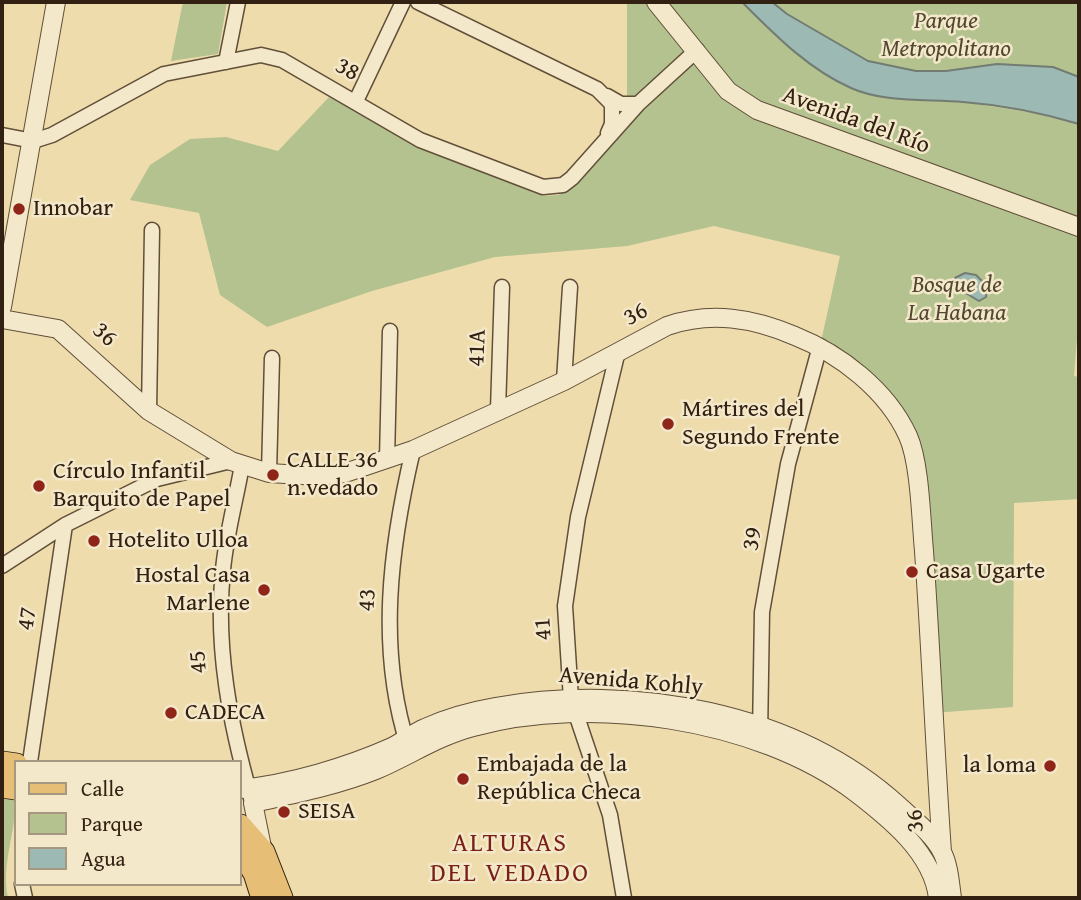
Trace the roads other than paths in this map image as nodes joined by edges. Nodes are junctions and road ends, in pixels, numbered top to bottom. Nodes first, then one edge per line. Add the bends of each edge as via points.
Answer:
1 (56, 2) edge
2 (238, 2) edge
3 (403, 2) edge
4 (418, 2) edge
5 (656, 2) edge
6 (697, 50) junction
7 (226, 62) junction
8 (607, 96) junction
9 (356, 101) junction
10 (638, 104) junction
11 (2, 135) edge
12 (607, 135) junction
13 (33, 141) junction
14 (1079, 227) edge
15 (152, 230) dead end
16 (502, 287) dead end
17 (569, 287) dead end
18 (2, 307) edge
19 (2, 319) edge
20 (390, 331) dead end
21 (820, 346) junction
22 (617, 355) junction
23 (272, 358) dead end
24 (564, 381) junction
25 (498, 410) junction
26 (149, 411) junction
27 (412, 450) junction
28 (387, 460) junction
29 (236, 463) junction
30 (269, 473) junction
31 (65, 525) junction
32 (2, 566) edge
33 (573, 707) junction
34 (760, 735) junction
35 (408, 746) junction
36 (30, 760) edge
37 (240, 760) edge
38 (242, 768) edge
39 (844, 774) junction
40 (247, 793) edge
41 (940, 813) junction
42 (242, 828) edge
43 (927, 833) junction
44 (917, 850) junction
45 (242, 851) edge
46 (263, 852) junction
47 (942, 852) junction
48 (263, 898) edge
49 (281, 898) edge
50 (624, 898) edge
51 (938, 898) edge
52 (952, 898) edge

1 - 13 street
2 - 7 street
3 - 9 street
4 - 8 street
5 - 6 street, Avenida del Río
6 - 10 street, 38
6 - 14 street, Avenida del Río via 728,91 757,110
7 - 9 street, 38 via 261,55 282,60
7 - 13 street, 38 via 164,74
8 - 10 street via 621,104
8 - 12 street via 613,112
9 - 12 street, 38 via 420,140 543,187 563,185 572,178
10 - 12 street, 38
11 - 13 street
13 - 18 street
15 - 26 street
16 - 25 street, 41A
17 - 24 street
19 - 26 street, 36 via 58,329
20 - 28 street
21 - 22 street, 36 via 769,325 703,317 667,326
21 - 34 street, 39 via 788,464 762,612
21 - 41 street, 36 via 864,380 908,436 919,496
22 - 24 street, 36
22 - 33 street, 41 via 578,517 565,606
23 - 30 street
24 - 25 street, 36
25 - 27 street, 36
26 - 29 street, 36
27 - 28 street, 36
27 - 35 street, 43 via 396,524 388,633
28 - 30 street, 36 via 318,476
29 - 30 street, 36
29 - 31 street via 157,479
29 - 37 street, 45 via 223,571 221,636
31 - 32 street
31 - 36 street, 47
33 - 34 street, Avenida Kohly via 723,716
33 - 35 street, Avenida Kohly via 544,700 483,717 439,722
33 - 50 street, 41 via 610,816
34 - 39 street, Avenida Kohly via 805,744
35 - 40 street, Avenida Kohly via 374,754 322,779
38 - 40 street, 45
39 - 43 street, Avenida Kohly via 884,792
39 - 44 street, Avenida Kohly
40 - 46 street, 45
41 - 43 street
41 - 47 street, 36
42 - 46 main road
43 - 44 street
43 - 47 street, Avenida Kohly
44 - 51 street, Avenida Kohly
45 - 48 main road
46 - 49 main road
47 - 52 street, Avenida Kohly

